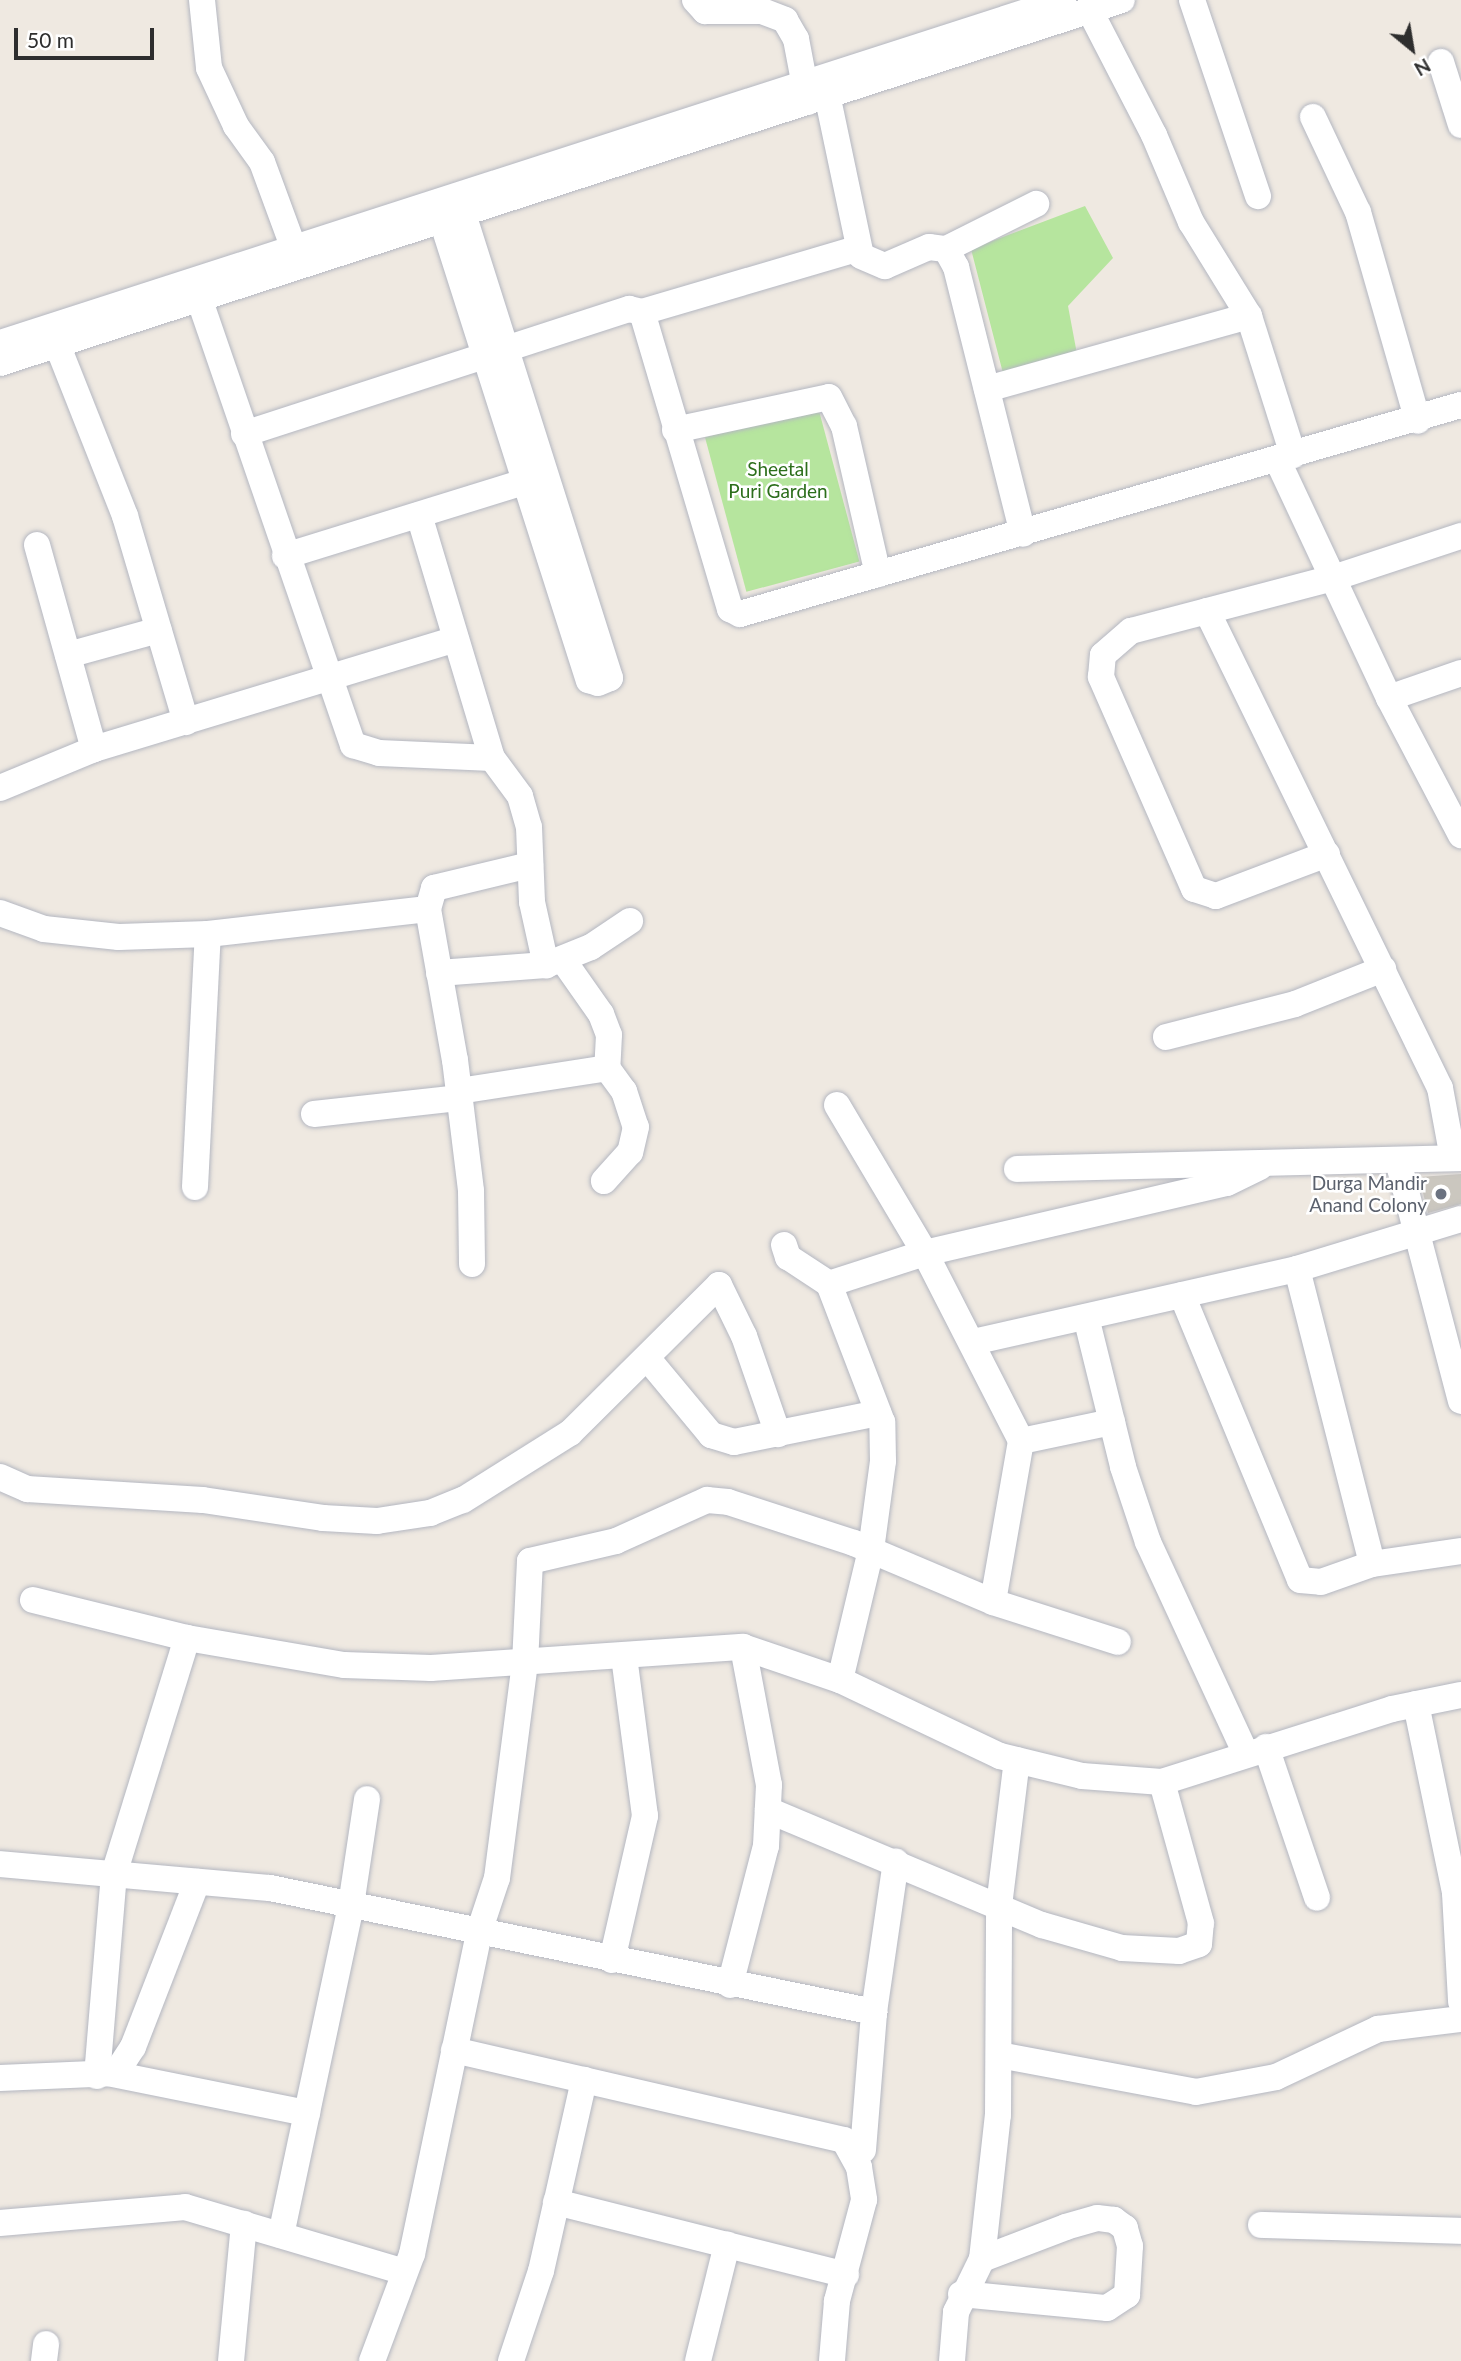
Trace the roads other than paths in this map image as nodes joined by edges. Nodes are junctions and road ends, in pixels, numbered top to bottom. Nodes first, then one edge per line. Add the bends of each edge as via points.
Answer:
1 (202, 0) edge
2 (695, 0) edge
3 (1063, 0) edge
4 (1122, 0) edge
5 (1192, 0) edge
6 (1090, 11) junction
7 (1441, 62) dead end
8 (814, 97) junction
9 (1314, 117) dead end
10 (1461, 125) edge
11 (1258, 196) dead end
12 (1036, 204) dead end
13 (451, 210) junction
14 (859, 248) junction
15 (294, 249) junction
16 (946, 249) junction
17 (199, 298) junction
18 (642, 312) junction
19 (1250, 316) junction
20 (0, 343) edge
21 (57, 344) junction
22 (498, 354) junction
23 (0, 363) edge
24 (986, 389) junction
25 (1461, 405) edge
26 (1418, 421) junction
27 (675, 430) junction
28 (244, 434) junction
29 (1285, 457) junction
30 (537, 478) junction
31 (419, 515) junction
32 (1023, 534) junction
33 (1461, 536) edge
34 (37, 545) dead end
35 (285, 556) junction
36 (878, 575) junction
37 (1334, 578) junction
38 (1207, 611) junction
39 (159, 630) junction
40 (456, 639) junction
41 (68, 655) junction
42 (1461, 673) edge
43 (326, 681) junction
44 (1389, 698) junction
45 (186, 722) junction
46 (94, 749) junction
47 (492, 758) junction
48 (0, 788) edge
49 (1461, 835) edge
50 (1327, 854) junction
51 (530, 865) junction
52 (428, 909) junction
53 (0, 914) edge
54 (630, 921) dead end
55 (208, 933) junction
56 (555, 962) junction
57 (1383, 969) junction
58 (439, 973) junction
59 (1166, 1037) dead end
60 (607, 1068) junction
61 (460, 1095) junction
62 (837, 1105) dead end
63 (314, 1114) dead end
64 (1457, 1158) edge
65 (1398, 1161) junction
66 (1260, 1167) junction
67 (1017, 1168) dead end
68 (604, 1181) dead end
69 (195, 1187) dead end
70 (1461, 1219) edge
71 (1418, 1235) junction
72 (784, 1245) dead end
73 (925, 1253) junction
74 (472, 1264) dead end
75 (1297, 1269) junction
76 (829, 1284) junction
77 (1182, 1295) junction
78 (1086, 1317) junction
79 (973, 1342) junction
80 (648, 1359) junction
81 (1461, 1401) edge
82 (878, 1413) junction
83 (1112, 1422) junction
84 (778, 1433) junction
85 (1021, 1441) junction
86 (0, 1477) edge
87 (870, 1550) junction
88 (1461, 1551) edge
89 (1372, 1564) junction
90 (33, 1600) dead end
91 (993, 1602) junction
92 (187, 1638) junction
93 (1118, 1642) dead end
94 (743, 1647) junction
95 (624, 1656) junction
96 (525, 1663) junction
97 (840, 1679) junction
98 (1461, 1695) edge
99 (1416, 1704) junction
100 (1256, 1750) junction
101 (1017, 1760) junction
102 (1162, 1782) junction
103 (367, 1799) dead end
104 (768, 1810) junction
105 (896, 1862) junction
106 (0, 1864) edge
107 (114, 1874) junction
108 (197, 1882) junction
109 (1317, 1898) dead end
110 (351, 1905) junction
111 (999, 1906) junction
112 (479, 1932) junction
113 (612, 1960) junction
114 (730, 1985) junction
115 (1461, 2002) edge
116 (874, 2012) junction
117 (1461, 2019) edge
118 (454, 2050) junction
119 (999, 2055) junction
120 (105, 2075) junction
121 (0, 2078) edge
122 (584, 2080) junction
123 (307, 2113) junction
124 (863, 2150) dead end
125 (556, 2202) junction
126 (0, 2223) edge
127 (244, 2224) junction
128 (1261, 2225) dead end
129 (1461, 2231) edge
130 (281, 2235) junction
131 (727, 2245) junction
132 (982, 2259) junction
133 (405, 2272) junction
134 (846, 2275) junction
135 (961, 2294) junction
136 (231, 2361) edge
137 (372, 2361) edge
138 (512, 2361) edge
139 (698, 2361) edge
140 (832, 2361) edge
141 (952, 2361) edge

1 - 15 street via 209,68 236,126 262,162
2 - 8 street via 705,11 762,11 785,20 796,39
3 - 8 street
4 - 6 street
5 - 11 street
6 - 8 street
6 - 19 street via 1154,135 1191,222
7 - 10 street
8 - 13 street
8 - 14 street
9 - 26 street via 1358,212
12 - 16 street
13 - 15 street
13 - 17 street
13 - 22 street
14 - 16 street via 869,264 885,266 929,247
14 - 18 street
15 - 20 street
16 - 24 street via 956,267
17 - 21 street
17 - 28 street
18 - 22 street via 629,309
18 - 27 street
19 - 24 street
19 - 29 street
21 - 23 street
21 - 39 street via 125,516
22 - 28 street
22 - 30 street
24 - 32 street
25 - 26 street
26 - 29 street
27 - 36 street via 730,609 740,614
27 - 36 street via 829,397 844,426
28 - 35 street
29 - 32 street
29 - 37 street
30 - 30 street via 610,678 598,683 589,680
30 - 31 street
31 - 35 street
31 - 40 street
32 - 36 street
33 - 37 street
34 - 41 street
35 - 43 street
37 - 38 street
37 - 44 street
38 - 50 street
38 - 50 street via 1121,637 1103,655 1101,677 1194,889 1216,895
39 - 41 street
39 - 45 street
40 - 43 street
40 - 47 street
41 - 46 street
42 - 44 street
43 - 45 street
43 - 47 street via 353,745 379,753
44 - 49 street
45 - 46 street
46 - 48 street
47 - 51 street via 520,796 529,827
50 - 57 street
51 - 52 street via 434,888
51 - 56 street
52 - 55 street
52 - 58 street
53 - 55 street via 44,929 119,937
54 - 56 street
55 - 69 street
56 - 58 street
56 - 60 street via 601,1014 609,1035
57 - 59 street via 1294,1004
57 - 64 street via 1440,1088
58 - 61 street
60 - 61 street
60 - 68 street via 624,1091 636,1127 630,1152
61 - 63 street
61 - 74 street
62 - 73 street
64 - 65 street
65 - 66 street
65 - 71 street
66 - 67 street
66 - 73 street via 1227,1183
70 - 71 street
71 - 75 street
71 - 81 street
72 - 76 street via 788,1257
73 - 76 street
73 - 79 street
75 - 77 street
75 - 89 street
76 - 82 street
77 - 78 street
77 - 89 street via 1300,1580 1321,1582
78 - 79 street
78 - 83 street
79 - 85 street
80 - 84 street via 711,1435 734,1442
80 - 84 street via 719,1285 744,1336
80 - 86 street via 570,1433 463,1500 430,1513 377,1521 323,1518 203,1500 27,1489
82 - 84 street
82 - 87 street via 883,1461
83 - 85 street
83 - 100 street via 1149,1542
85 - 91 street
87 - 91 street
87 - 96 street via 707,1500 617,1541 530,1561
87 - 97 street
88 - 89 street
90 - 92 street
91 - 93 street
92 - 96 street via 344,1665
92 - 107 street
94 - 95 street
94 - 97 street
94 - 104 street via 769,1785
95 - 96 street
95 - 113 street via 645,1816
96 - 112 street via 497,1878
97 - 101 street
98 - 99 street
99 - 100 street
99 - 115 street via 1455,1894
100 - 102 street
100 - 109 street
101 - 102 street via 1082,1776
101 - 111 street
102 - 111 street via 1201,1923 1199,1944 1179,1951 1122,1948 1042,1925
103 - 110 street
104 - 105 street
104 - 114 street via 766,1846
105 - 111 street
105 - 116 street
106 - 107 street
107 - 108 street
107 - 120 street
108 - 110 street
108 - 120 street via 133,2047
110 - 112 street
110 - 123 street
111 - 119 street
112 - 113 street
112 - 118 street
113 - 114 street
114 - 116 street
116 - 124 street
117 - 119 street via 1378,2029 1276,2077 1196,2092
118 - 122 street
118 - 133 street
119 - 132 street via 998,2115
120 - 121 street
120 - 123 street
122 - 125 street
122 - 134 street via 844,2140 859,2167 864,2200
123 - 130 street
125 - 131 street
125 - 138 street
126 - 127 street via 185,2207
127 - 130 street
127 - 136 street
128 - 129 street
130 - 133 street
131 - 134 street
131 - 139 street
132 - 135 street
132 - 135 street via 1066,2227 1097,2218 1114,2220 1125,2228 1130,2246 1127,2295 1107,2308
133 - 137 street
134 - 140 street via 837,2301
135 - 141 street via 951,2327

